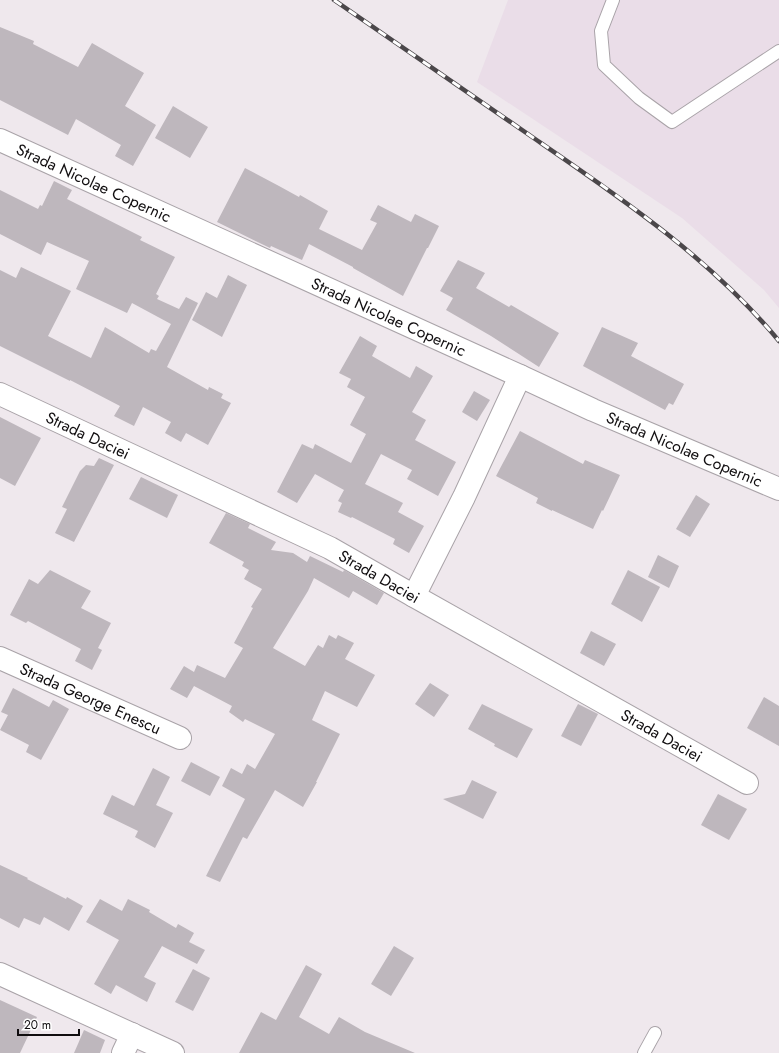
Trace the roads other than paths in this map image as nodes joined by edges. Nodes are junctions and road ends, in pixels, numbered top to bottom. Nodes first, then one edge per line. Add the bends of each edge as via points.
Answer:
1 (613, 0) edge
2 (779, 51) edge
3 (0, 140) edge
4 (520, 376) junction
5 (0, 394) edge
6 (779, 489) edge
7 (414, 596) junction
8 (0, 658) edge
9 (180, 738) dead end
10 (747, 782) dead end
11 (0, 974) edge
12 (655, 1033) dead end
13 (127, 1044) edge
14 (173, 1053) edge
15 (644, 1053) edge

1 - 2 lane via 601,31 604,65 638,98 672,122
3 - 4 street, Strada Nicolae Copernic
4 - 6 street, Strada Nicolae Copernic
4 - 7 street via 464,497
5 - 7 street, Strada Daciei via 330,548
7 - 10 street, Strada Daciei
8 - 9 street, Strada George Enescu
11 - 13 street
12 - 15 lane
13 - 14 street

